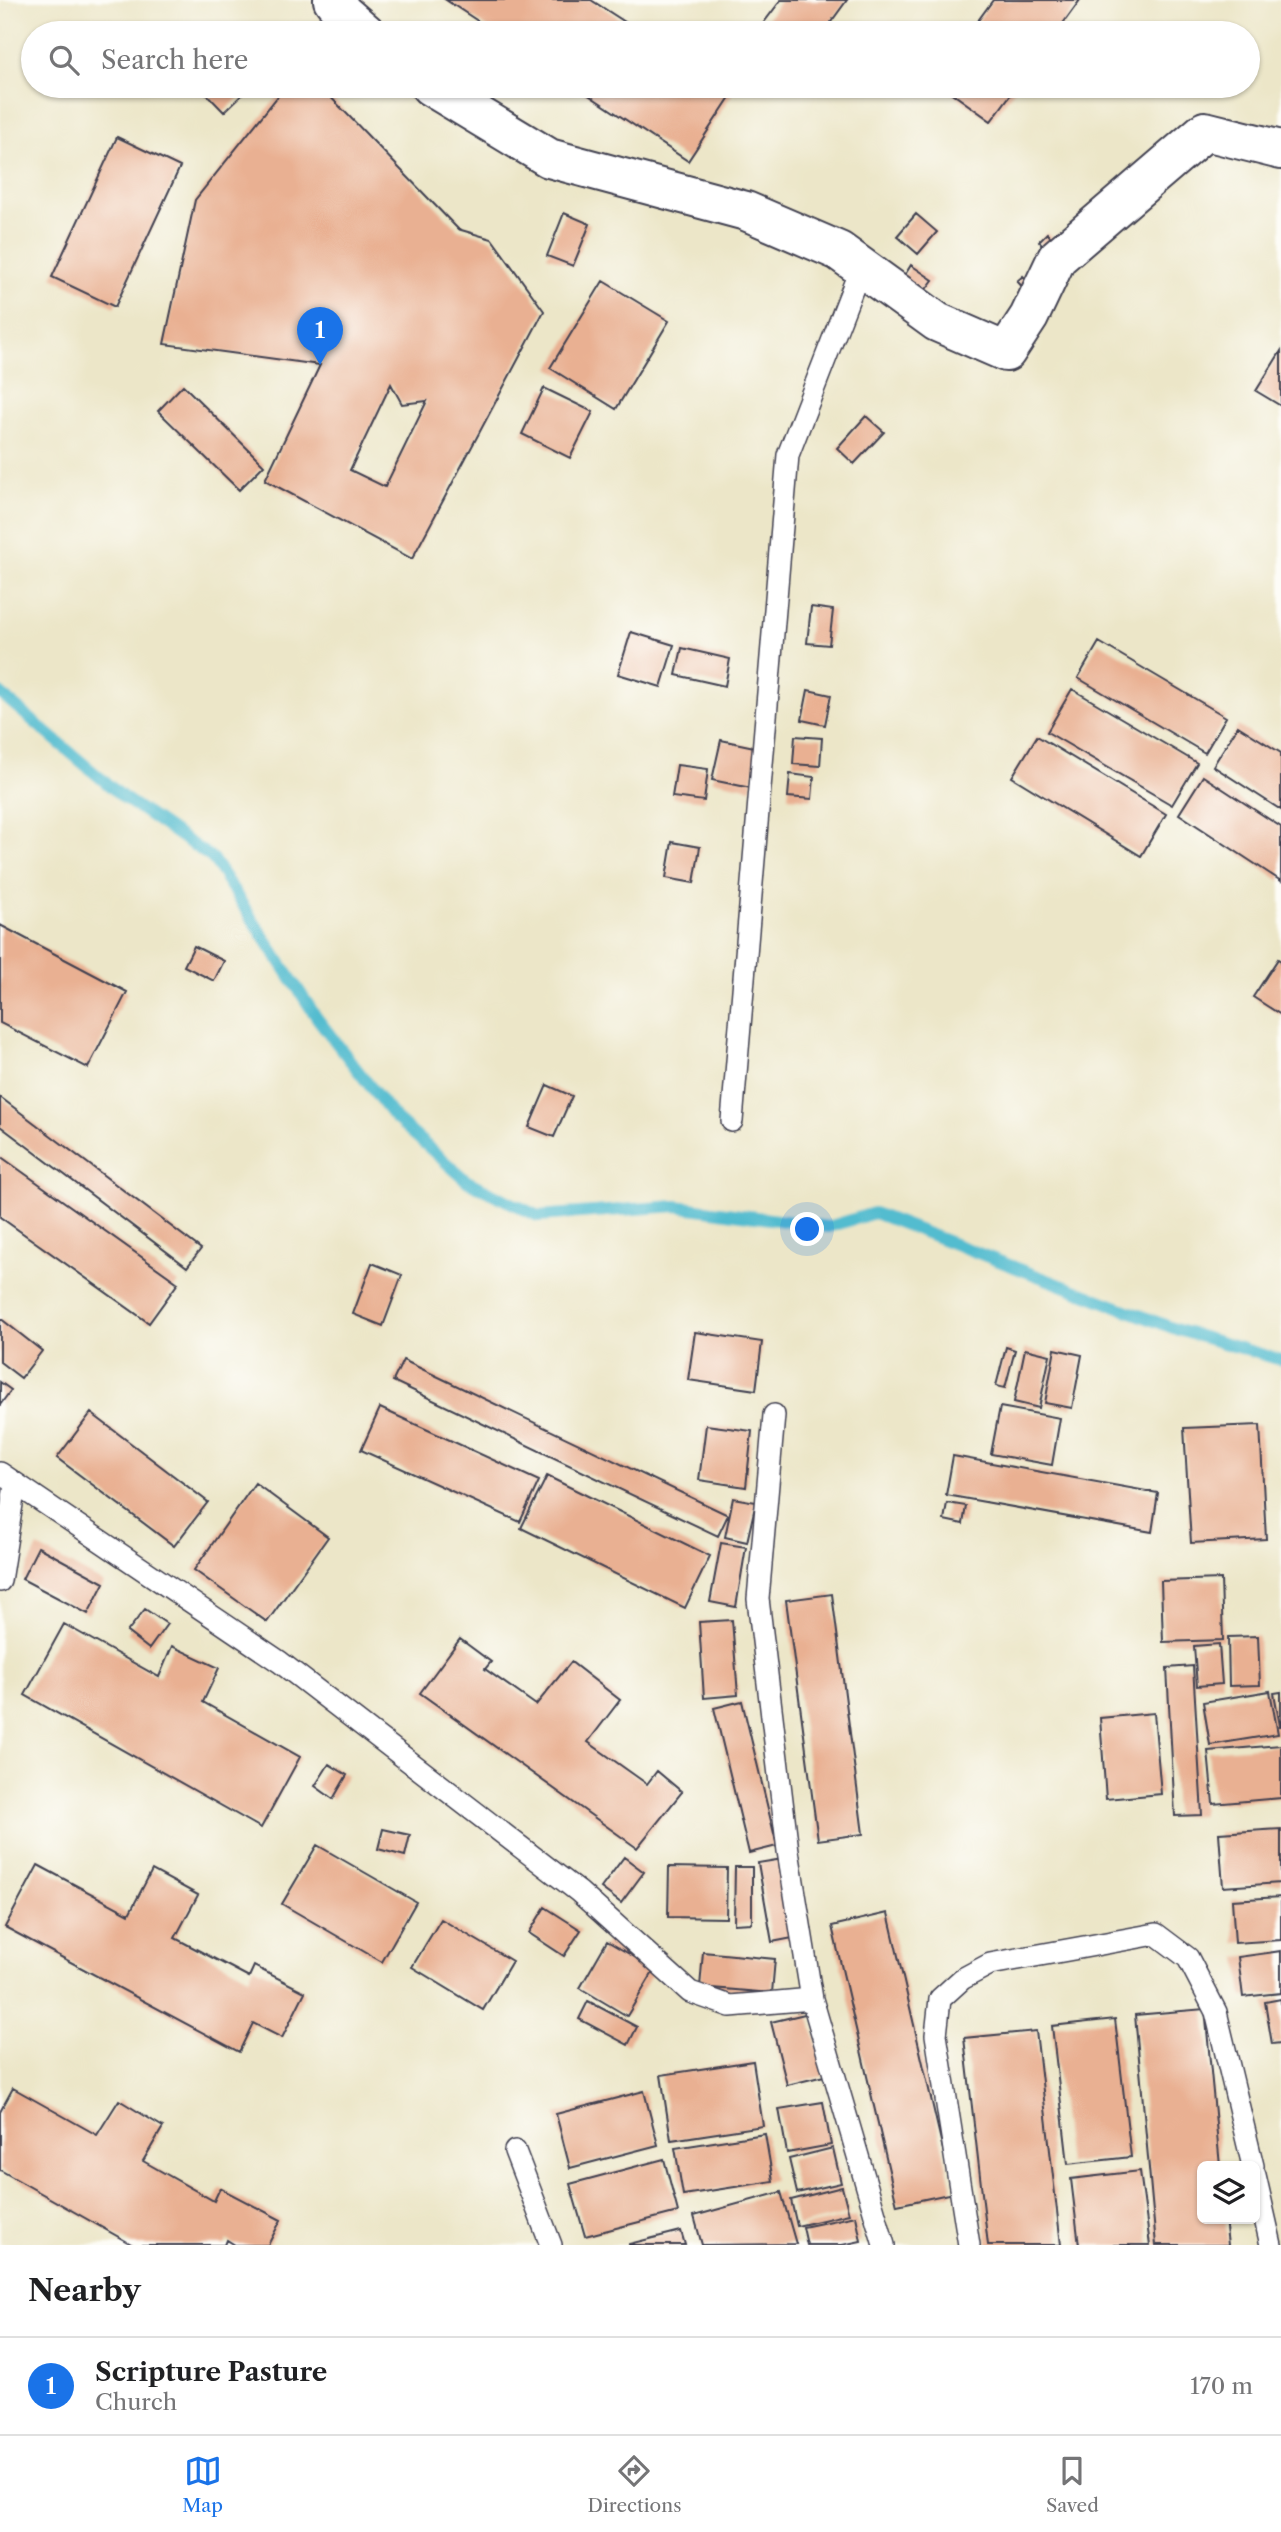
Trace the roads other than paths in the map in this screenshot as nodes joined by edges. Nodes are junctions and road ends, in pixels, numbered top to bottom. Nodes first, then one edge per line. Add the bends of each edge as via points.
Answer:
1 (333, 0) edge
2 (352, 21) edge
3 (450, 98) edge
4 (1281, 150) edge
5 (861, 267) junction
6 (732, 1121) dead end
7 (774, 1415) dead end
8 (7, 1479) edge
9 (0, 1581) edge
10 (812, 1999) junction
11 (515, 2151) dead end
12 (1252, 2161) edge
13 (1260, 2197) edge
14 (551, 2245) edge
15 (884, 2245) edge
16 (970, 2245) edge
17 (1271, 2245) edge

1 - 2 street
3 - 5 street via 549,158 746,211 839,251
4 - 5 street via 1205,131 1057,258 1006,352 937,322
5 - 6 lane via 788,455
7 - 10 lane via 758,1599 788,1852
8 - 9 lane
8 - 10 lane via 291,1671 579,1892 690,1992 730,2006
10 - 15 lane
11 - 14 lane
12 - 16 lane via 1216,2012 1188,1958 1156,1934 990,1964 962,1979 940,1999 936,2035
13 - 17 lane

